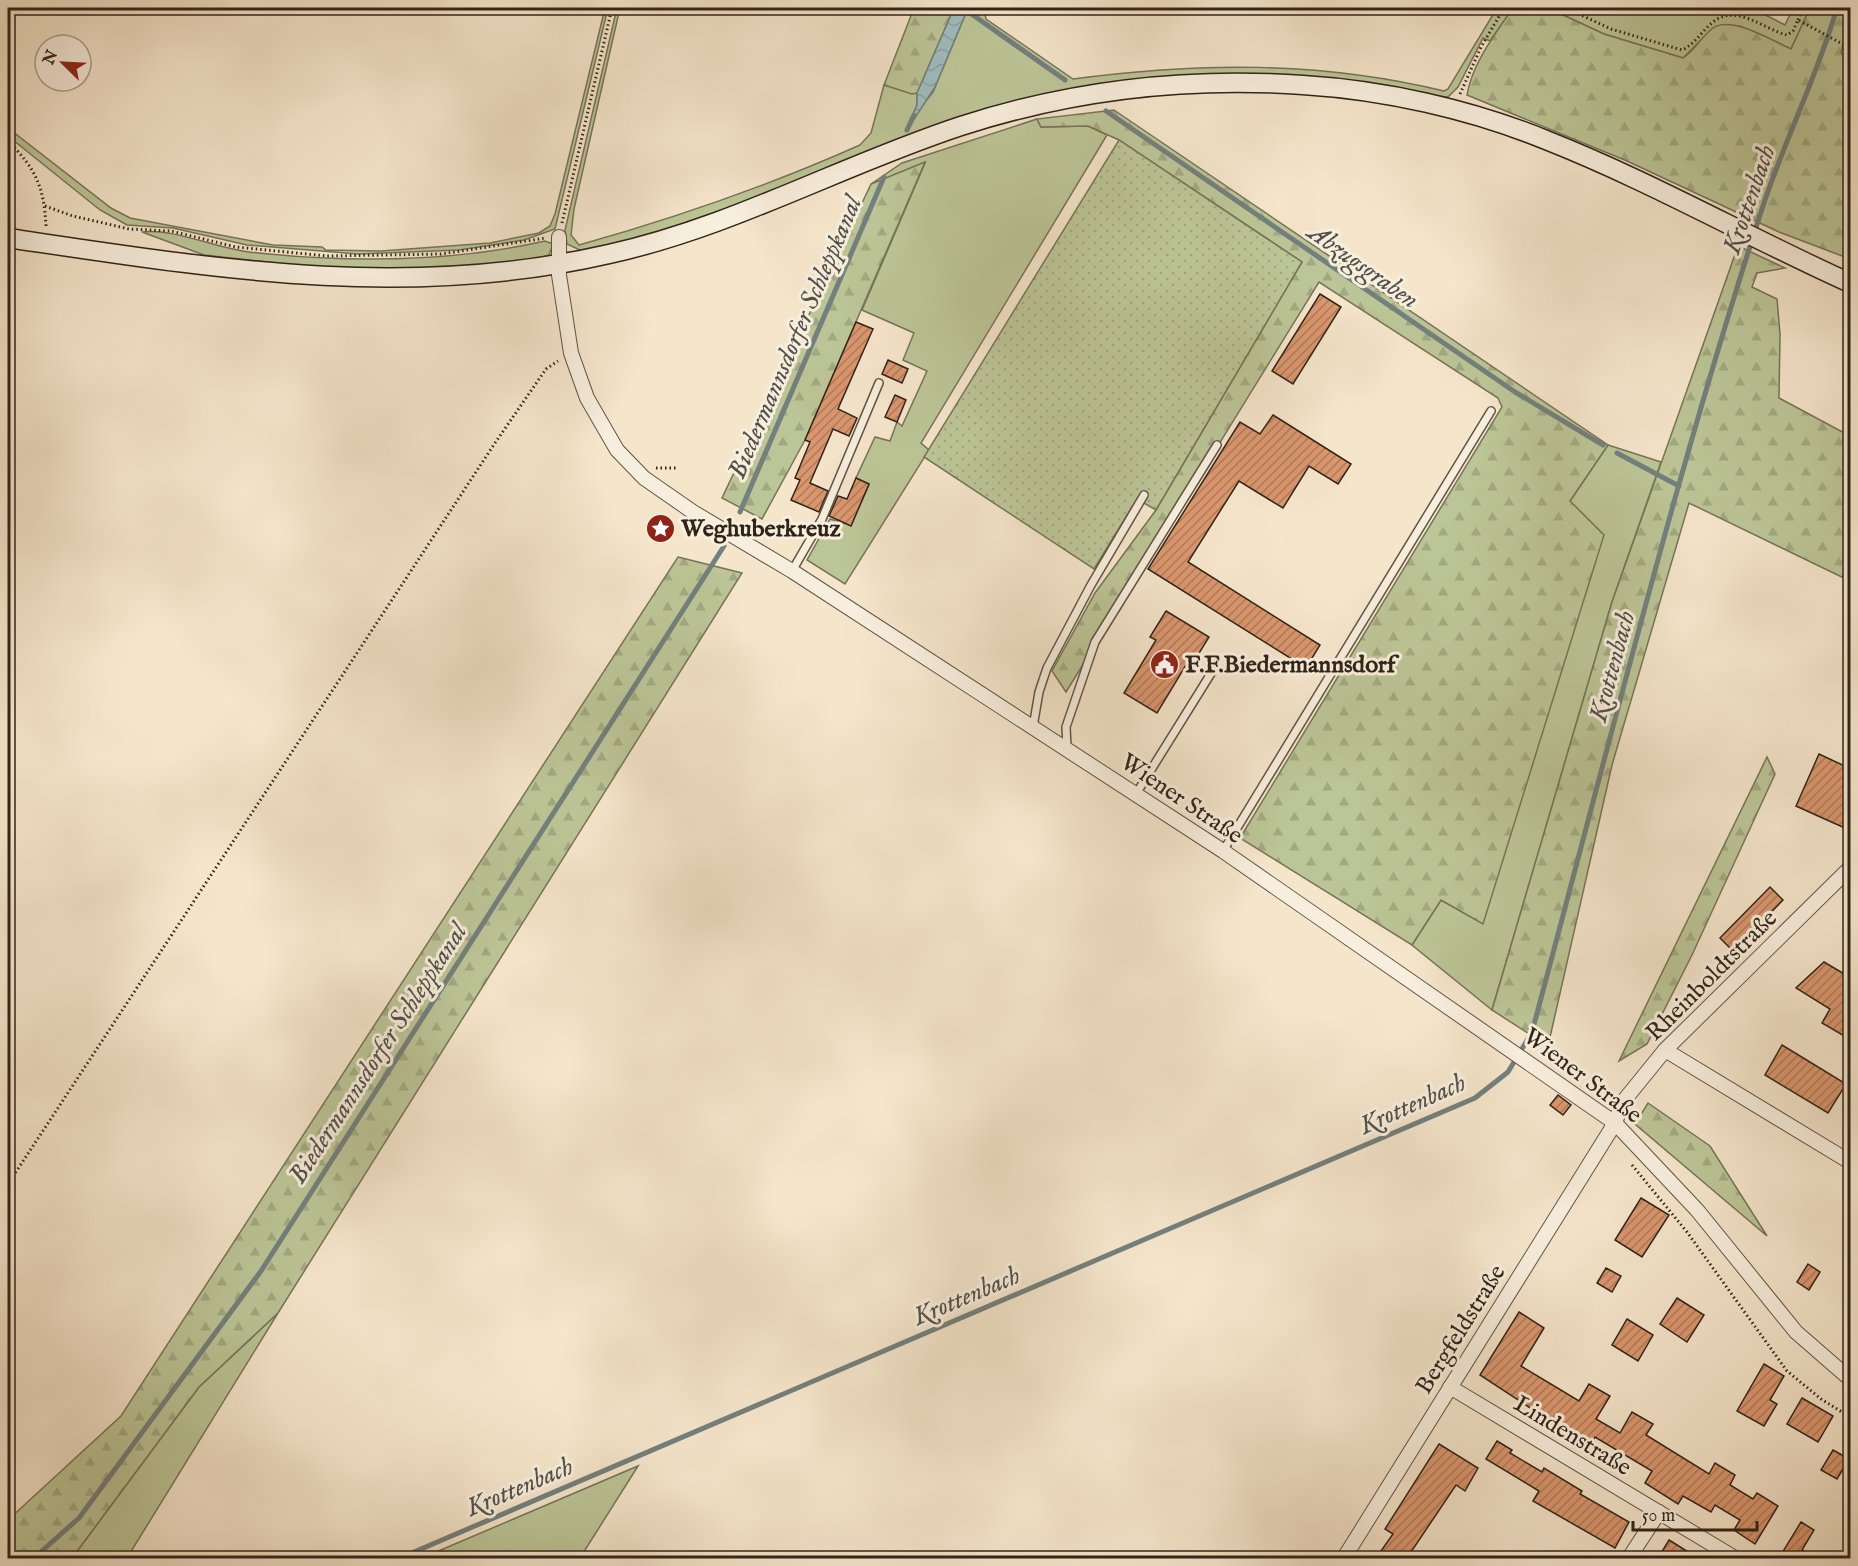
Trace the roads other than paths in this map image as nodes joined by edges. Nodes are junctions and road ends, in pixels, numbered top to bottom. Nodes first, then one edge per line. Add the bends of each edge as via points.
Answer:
1 (559, 237) road end
2 (8, 238) edge
3 (558, 265) junction
4 (1851, 283) edge
5 (879, 383) dead end
6 (1491, 411) dead end
7 (1216, 445) dead end
8 (1144, 495) dead end
9 (792, 571) junction
10 (1215, 667) dead end
11 (1033, 727) junction
12 (1067, 748) junction
13 (1136, 794) junction
14 (1223, 851) junction
15 (1851, 868) edge
16 (1665, 1050) junction
17 (1615, 1123) junction
18 (1851, 1162) edge
19 (1851, 1379) edge
20 (1450, 1387) junction
21 (1659, 1512) junction
22 (1344, 1558) edge
23 (1629, 1558) edge
24 (1735, 1558) edge

1 - 3 street, Wiener Straße
2 - 3 main road via 329,278 460,277
3 - 4 main road via 696,231 963,126 1040,104 1179,83 1307,85 1368,92 1454,111 1545,139
3 - 9 street, Wiener Straße via 571,353 587,398 617,450 644,478 693,512
5 - 9 lane via 822,519
6 - 14 lane
7 - 12 lane via 1095,642 1066,727
8 - 11 lane via 1047,668 1038,692
9 - 11 street, Wiener Straße
10 - 13 lane
11 - 12 street, Wiener Straße
12 - 13 street, Wiener Straße
13 - 14 street, Wiener Straße
14 - 17 street, Wiener Straße
15 - 16 street, Rheinboldtstraße
16 - 17 street, Rheinboldtstraße via 1622,1103
16 - 18 street
17 - 19 street, Wiener Straße via 1697,1210 1796,1332
17 - 20 street, Bergfeldstraße
20 - 21 street, Lindenstraße
20 - 22 street, Bergfeldstraße
21 - 23 street
21 - 24 street, Lindenstraße

